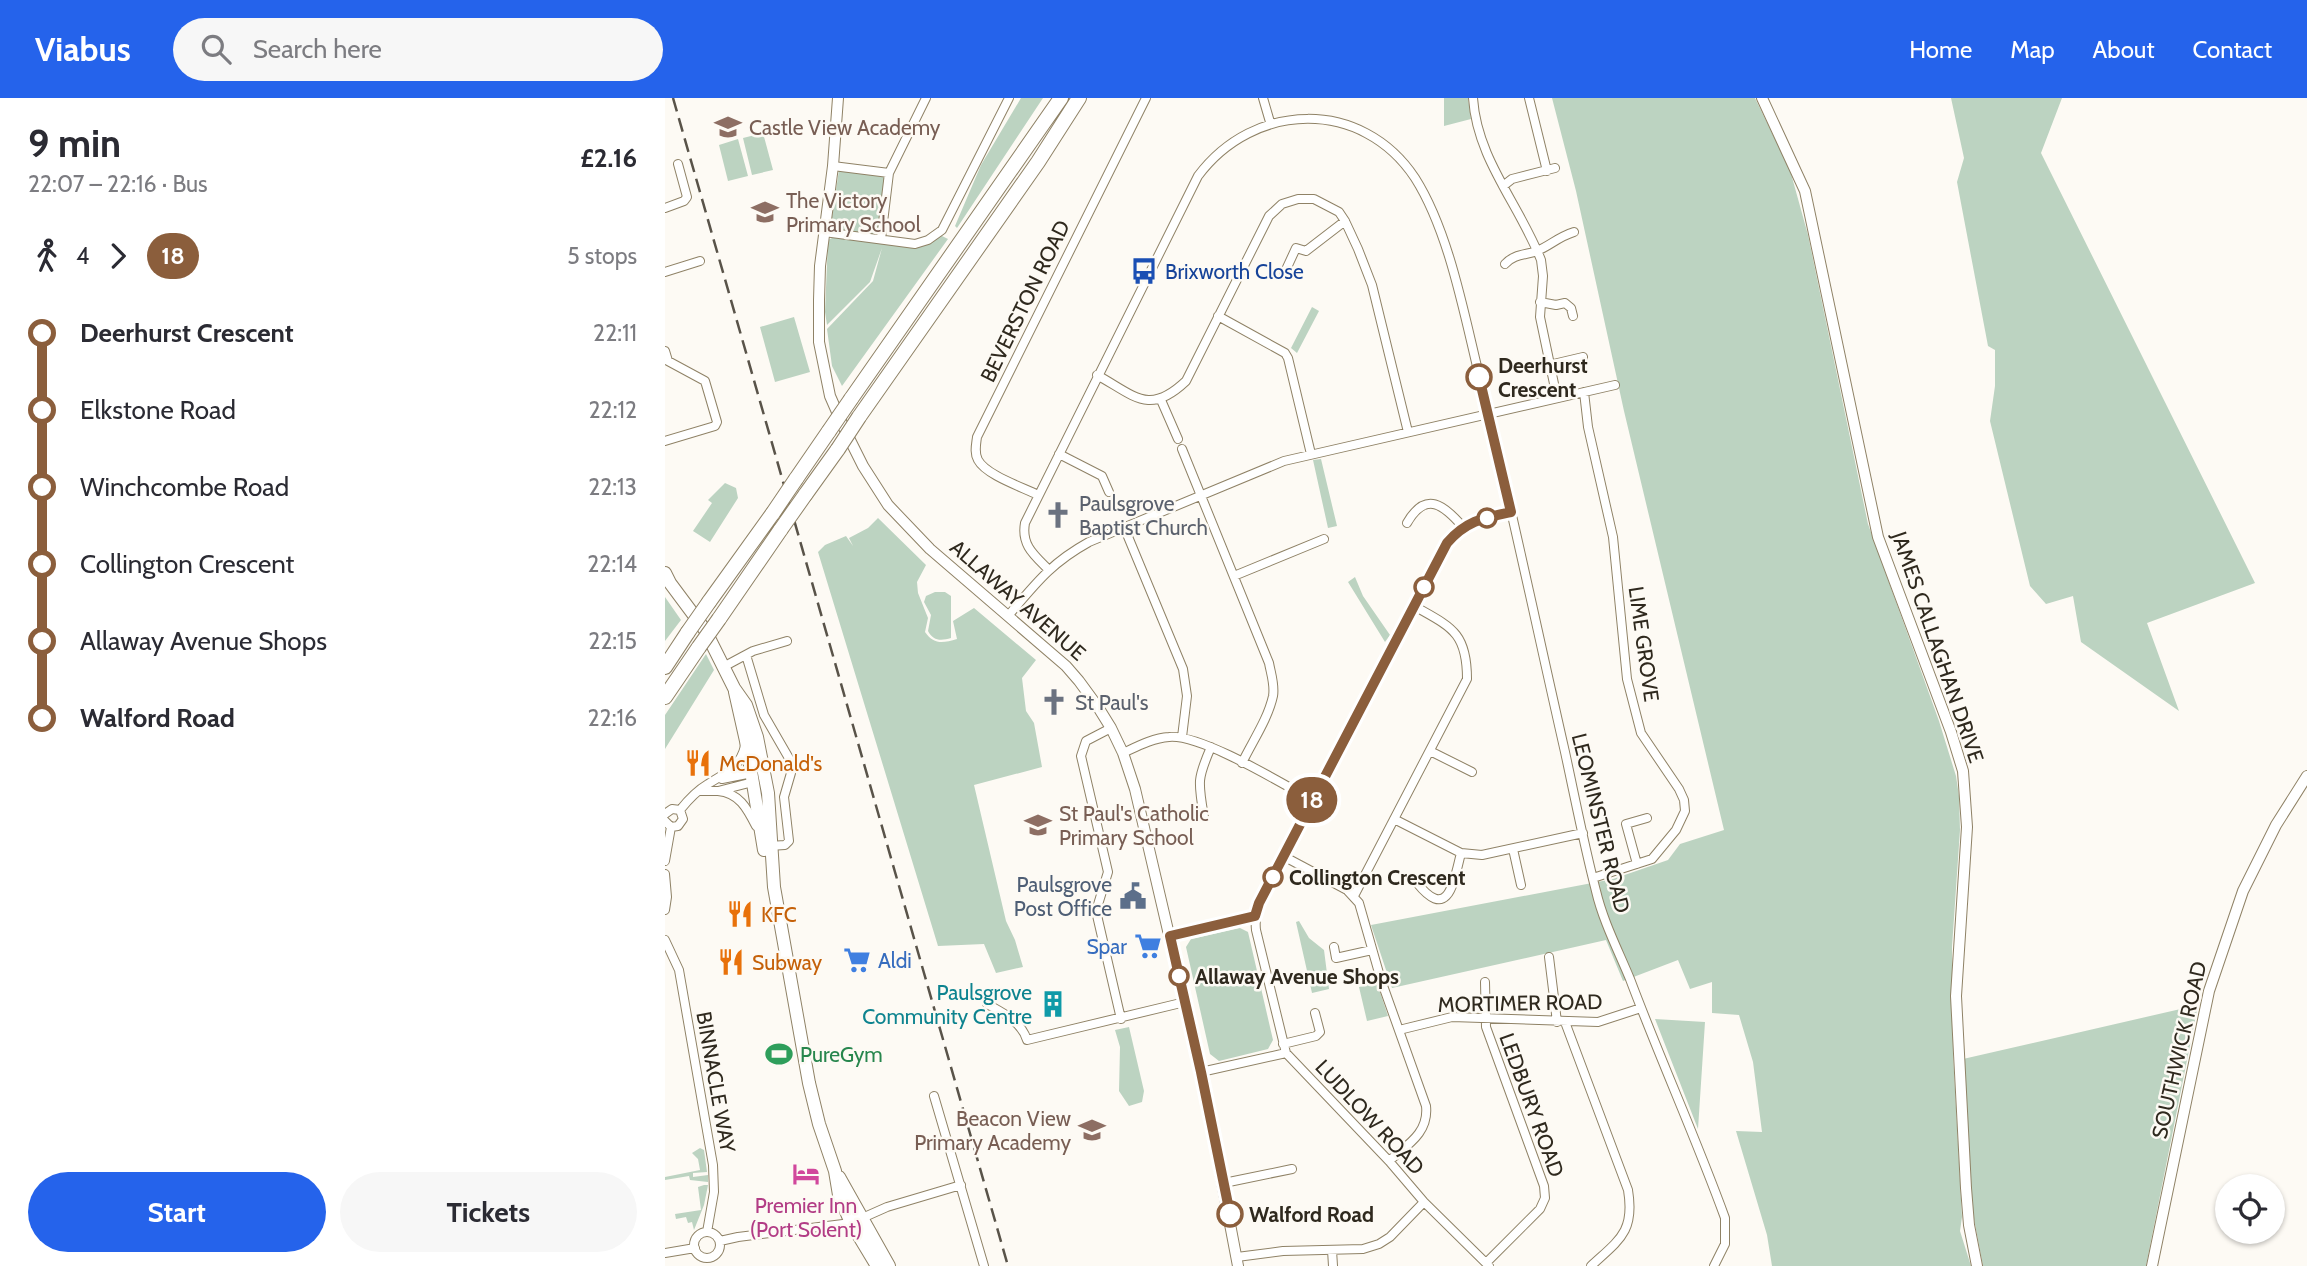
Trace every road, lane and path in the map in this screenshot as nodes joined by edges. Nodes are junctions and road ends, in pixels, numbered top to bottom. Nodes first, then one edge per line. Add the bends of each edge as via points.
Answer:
1 (838, 98) edge
2 (926, 98) edge
3 (1009, 98) edge
4 (1061, 98) edge
5 (1079, 98) edge
6 (1146, 98) edge
7 (1263, 98) edge
8 (1473, 98) edge
9 (1529, 98) edge
10 (1762, 98) edge
11 (1270, 122) junction
12 (678, 164) dead end
13 (833, 166) junction
14 (889, 173) junction
15 (1503, 186) junction
16 (665, 208) edge
17 (1345, 221) junction
18 (824, 232) junction
19 (1574, 232) dead end
20 (881, 239) junction
21 (1538, 251) junction
22 (700, 261) dead end
23 (1505, 264) dead end
24 (665, 272) edge
25 (1284, 274) dead end
26 (1540, 302) junction
27 (1218, 316) junction
28 (1573, 316) dead end
29 (665, 351) edge
30 (1583, 357) dead end
31 (1549, 365) junction
32 (1097, 375) junction
33 (1615, 384) dead end
34 (1584, 392) junction
35 (1557, 398) junction
36 (1161, 400) junction
37 (1488, 414) junction
38 (1408, 432) junction
39 (1178, 439) dead end
40 (665, 441) edge
41 (1182, 449) dead end
42 (1059, 454) junction
43 (1311, 454) junction
44 (1109, 492) dead end
45 (1038, 495) junction
46 (1201, 496) junction
47 (1511, 512) junction
48 (1407, 523) dead end
49 (1124, 527) junction
50 (1462, 527) junction
51 (1324, 539) dead end
52 (1048, 569) junction
53 (1234, 576) junction
54 (667, 579) edge
55 (1414, 606) junction
56 (1008, 616) junction
57 (787, 641) dead end
58 (746, 655) junction
59 (725, 666) junction
60 (665, 667) edge
61 (734, 688) junction
62 (665, 698) edge
63 (1111, 728) junction
64 (1182, 737) junction
65 (746, 741) junction
66 (1211, 747) junction
67 (1430, 751) junction
68 (1123, 753) junction
69 (1242, 763) junction
70 (1472, 772) dead end
71 (2307, 776) edge
72 (757, 778) junction
73 (716, 780) junction
74 (718, 790) junction
75 (699, 791) junction
76 (1312, 800) junction
77 (680, 810) junction
78 (665, 814) edge
79 (1204, 817) dead end
80 (1647, 818) dead end
81 (1394, 819) junction
82 (668, 824) edge
83 (1583, 833) junction
84 (766, 847) junction
85 (1513, 849) junction
86 (1461, 853) junction
87 (1283, 856) junction
88 (665, 861) edge
89 (1637, 863) junction
90 (665, 874) edge
91 (1593, 877) junction
92 (1417, 883) dead end
93 (1521, 886) dead end
94 (1354, 896) junction
95 (665, 910) edge
96 (1255, 916) junction
97 (1170, 936) junction
98 (665, 940) edge
99 (1334, 947) dead end
100 (1373, 950) junction
101 (1549, 957) dead end
102 (1485, 982) dead end
103 (1185, 1002) junction
104 (986, 1004) dead end
105 (1641, 1008) junction
106 (1315, 1013) dead end
107 (1121, 1019) junction
108 (1487, 1019) junction
109 (1561, 1022) junction
110 (1399, 1030) junction
111 (1284, 1048) junction
112 (1201, 1072) junction
113 (934, 1096) dead end
114 (1389, 1161) junction
115 (1292, 1169) dead end
116 (1224, 1183) junction
117 (961, 1185) junction
118 (1424, 1202) junction
119 (856, 1221) junction
120 (707, 1232) junction
121 (720, 1241) junction
122 (695, 1248) junction
123 (1332, 1250) junction
124 (665, 1254) edge
125 (1237, 1262) edge
126 (1487, 1265) edge
127 (877, 1266) edge
128 (888, 1266) edge
129 (984, 1266) edge
130 (1333, 1266) edge
131 (1591, 1266) edge
132 (1714, 1266) edge
133 (1977, 1266) edge
134 (2152, 1266) edge

1 - 13 street, ALLAWAY AVENUE
2 - 14 street
3 - 20 street via 942,230 915,244
4 - 60 highway, bridge
5 - 62 highway, bridge
6 - 45 street, BEVERSTON ROAD via 977,437 977,460 986,469
7 - 11 street
8 - 15 street via 1483,146
9 - 15 street via 1551,169 1512,179
10 - 133 street, JAMES CALLAGHAN DRIVE via 1805,191 1878,537 1963,771 1967,827 1956,996 1966,1188
11 - 32 street via 1230,142 1198,176
11 - 37 street via 1313,117 1353,126 1380,141 1414,176 1452,269
12 - 16 street via 686,199
13 - 14 street
13 - 18 street, ALLAWAY AVENUE
14 - 20 street
15 - 21 street
17 - 25 street via 1306,251 1296,248
17 - 27 street via 1339,212 1314,199 1282,204 1269,216
17 - 38 street via 1371,285
18 - 20 street
18 - 56 street, ALLAWAY AVENUE via 819,342 830,396 843,428 888,505 930,549
19 - 21 street
21 - 23 street
21 - 26 street via 1543,276
22 - 24 street
26 - 28 street via 1565,303
26 - 31 street
27 - 36 street via 1186,381
27 - 43 street via 1285,353
29 - 40 street via 668,361 705,381 717,422
30 - 31 street
31 - 35 street
32 - 36 street via 1144,402
32 - 42 street
33 - 34 street
34 - 35 street
34 - 89 street, LIME GROVE via 1613,537 1625,664 1638,723 1684,800 1683,819 1676,830 1652,859
35 - 37 street
36 - 39 street
37 - 38 street
37 - 47 street, LEOMINSTER ROAD
38 - 43 street
41 - 46 street
42 - 44 street via 1102,476
42 - 45 street
43 - 46 street
45 - 52 street via 1023,531 1029,550
46 - 49 street
46 - 53 street
47 - 50 street
47 - 83 street, LEOMINSTER ROAD
48 - 50 street via 1414,511 1431,504 1444,507
49 - 52 street via 1089,541
49 - 64 street via 1183,669 1187,696
50 - 55 street via 1447,543
51 - 53 street
52 - 56 street
53 - 69 street via 1273,682 1269,708
54 - 59 main road
55 - 67 street via 1450,626 1461,640 1467,660 1467,679
55 - 76 street
56 - 63 street, ALLAWAY AVENUE via 1066,666
57 - 58 street
58 - 59 street
58 - 84 street via 764,715 790,760 785,797 789,841
59 - 61 main road
61 - 65 main road
61 - 72 main road via 748,712
63 - 68 street, ALLAWAY AVENUE
63 - 107 street via 1086,741 1081,755 1108,872 1096,911
64 - 66 street
64 - 68 street via 1154,740
65 - 72 main road
65 - 73 street via 737,765
66 - 69 street
66 - 79 street via 1199,784
67 - 70 street
67 - 81 street
68 - 97 street, ALLAWAY AVENUE
69 - 76 street
71 - 134 street, SOUTHWICK ROAD via 2243,891 2209,991
72 - 73 street
72 - 74 street
72 - 84 main road
73 - 75 street
74 - 75 street
74 - 84 street via 741,800
75 - 77 street
76 - 87 street
77 - 78 street via 671,808
77 - 82 street via 683,817 678,826
80 - 89 street via 1626,824
81 - 86 street
81 - 94 street
82 - 88 street
83 - 85 street
83 - 91 street, LEOMINSTER ROAD
84 - 119 main road via 809,1083 822,1133
85 - 86 street via 1482,855
85 - 93 street
86 - 92 street via 1445,899 1429,897
87 - 94 street
87 - 96 street
89 - 91 street, LIME GROVE
90 - 95 street
91 - 105 street, LEOMINSTER ROAD
94 - 100 street
96 - 97 street
96 - 111 street
97 - 103 street, ALLAWAY AVENUE
98 - 120 street, BINNACLE WAY via 679,970 713,1165
99 - 100 street via 1336,958
100 - 110 street
101 - 109 street
102 - 108 street
103 - 107 street
103 - 112 street, ALLAWAY AVENUE
104 - 107 street via 1021,1026 1027,1040
105 - 109 street, MORTIMER ROAD via 1598,1022
105 - 132 street, LEOMINSTER ROAD via 1725,1218 1725,1244
106 - 111 street via 1320,1032
108 - 109 street, MORTIMER ROAD
108 - 110 street, MORTIMER ROAD via 1452,1017
108 - 126 street, LEDBURY ROAD via 1545,1198
109 - 131 street via 1631,1206 1620,1239
110 - 114 street via 1427,1115 1421,1133
111 - 112 street, LUDLOW ROAD
111 - 114 street, LUDLOW ROAD
112 - 116 street, ALLAWAY AVENUE
113 - 117 street
114 - 118 street, LUDLOW ROAD
115 - 116 street
116 - 125 street, ALLAWAY AVENUE
117 - 119 street
117 - 129 street
118 - 123 street via 1379,1244
118 - 126 street, LUDLOW ROAD
119 - 121 street
119 - 127 main road
119 - 128 main road
120 - 121 street
120 - 122 street via 697,1237
121 - 122 street via 719,1252 711,1258 701,1257
122 - 124 street
123 - 125 street via 1283,1251
123 - 130 street

